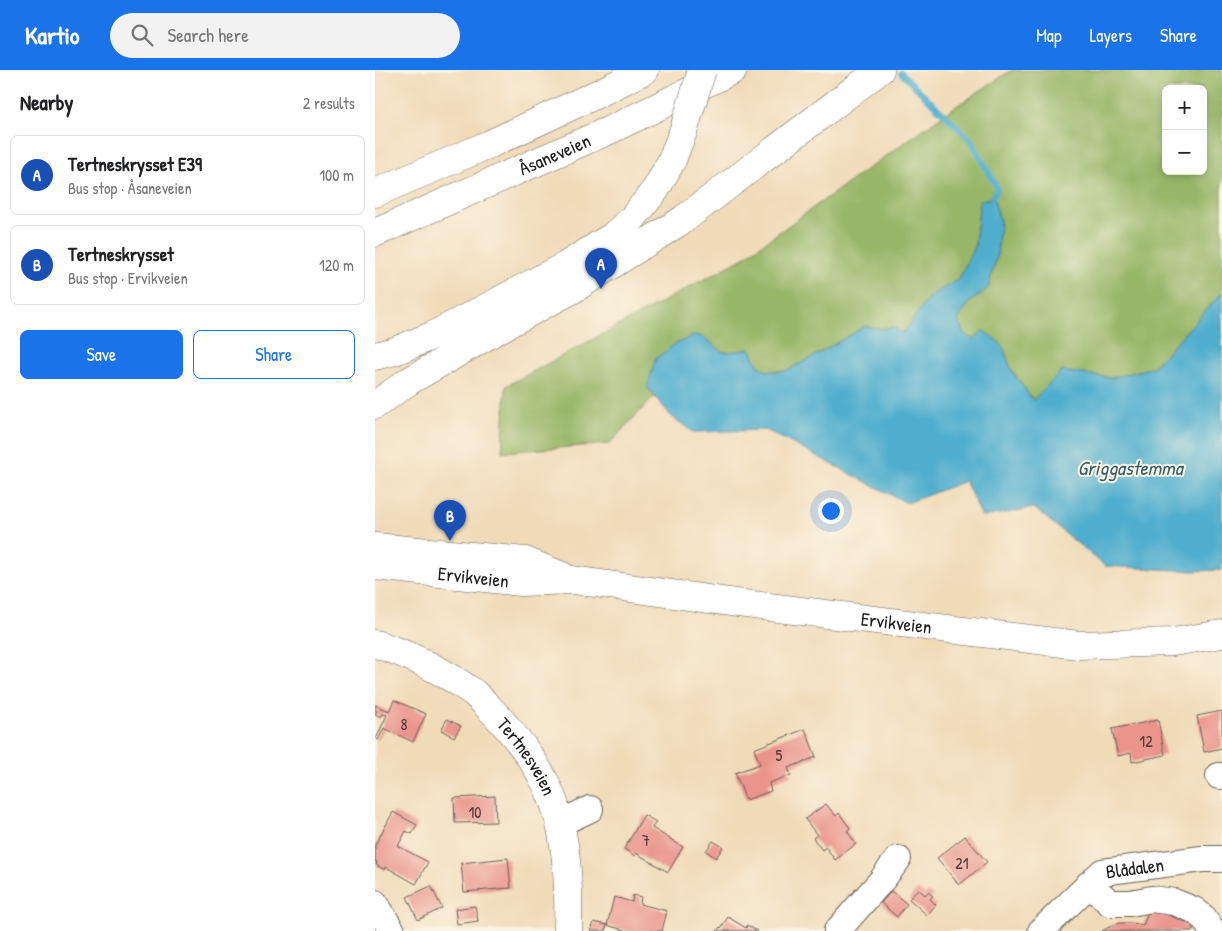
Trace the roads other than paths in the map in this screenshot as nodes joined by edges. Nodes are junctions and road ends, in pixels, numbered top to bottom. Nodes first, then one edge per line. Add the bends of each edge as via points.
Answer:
1 (645, 70) edge
2 (702, 70) edge
3 (733, 70) edge
4 (880, 70) edge
5 (375, 193) edge
6 (375, 234) edge
7 (375, 356) edge
8 (375, 405) edge
9 (375, 547) edge
10 (375, 566) edge
11 (573, 580) junction
12 (1222, 634) edge
13 (378, 643) edge
14 (590, 810) dead end
15 (560, 823) junction
16 (898, 859) dead end
17 (1212, 859) edge
18 (1222, 878) edge
19 (1089, 884) junction
20 (375, 903) edge
21 (392, 931) edge
22 (568, 931) edge
23 (837, 931) edge
24 (1041, 931) edge
25 (1212, 931) edge

1 - 5 main road, Åsaneveien via 499,140
2 - 7 main road, bridge via 672,160 656,189 632,219 613,236 565,266 434,335
3 - 6 main road, Åsaneveien via 612,129
4 - 8 main road via 684,219 572,290 409,381
9 - 11 main road, Ervikveien via 525,561
10 - 11 main road, Ervikveien via 521,582
11 - 12 main road, Ervikveien via 1079,645 1173,642
13 - 15 main road, Tertnesveien via 439,670 475,694 493,711 514,734 545,782
14 - 15 street
15 - 22 main road, Tertnesveien via 567,862
16 - 23 street
17 - 18 street
17 - 19 street, Blådalen via 1102,872
19 - 24 street, Blådalen
19 - 25 street via 1110,903 1153,899 1174,902 1194,910
20 - 21 street

